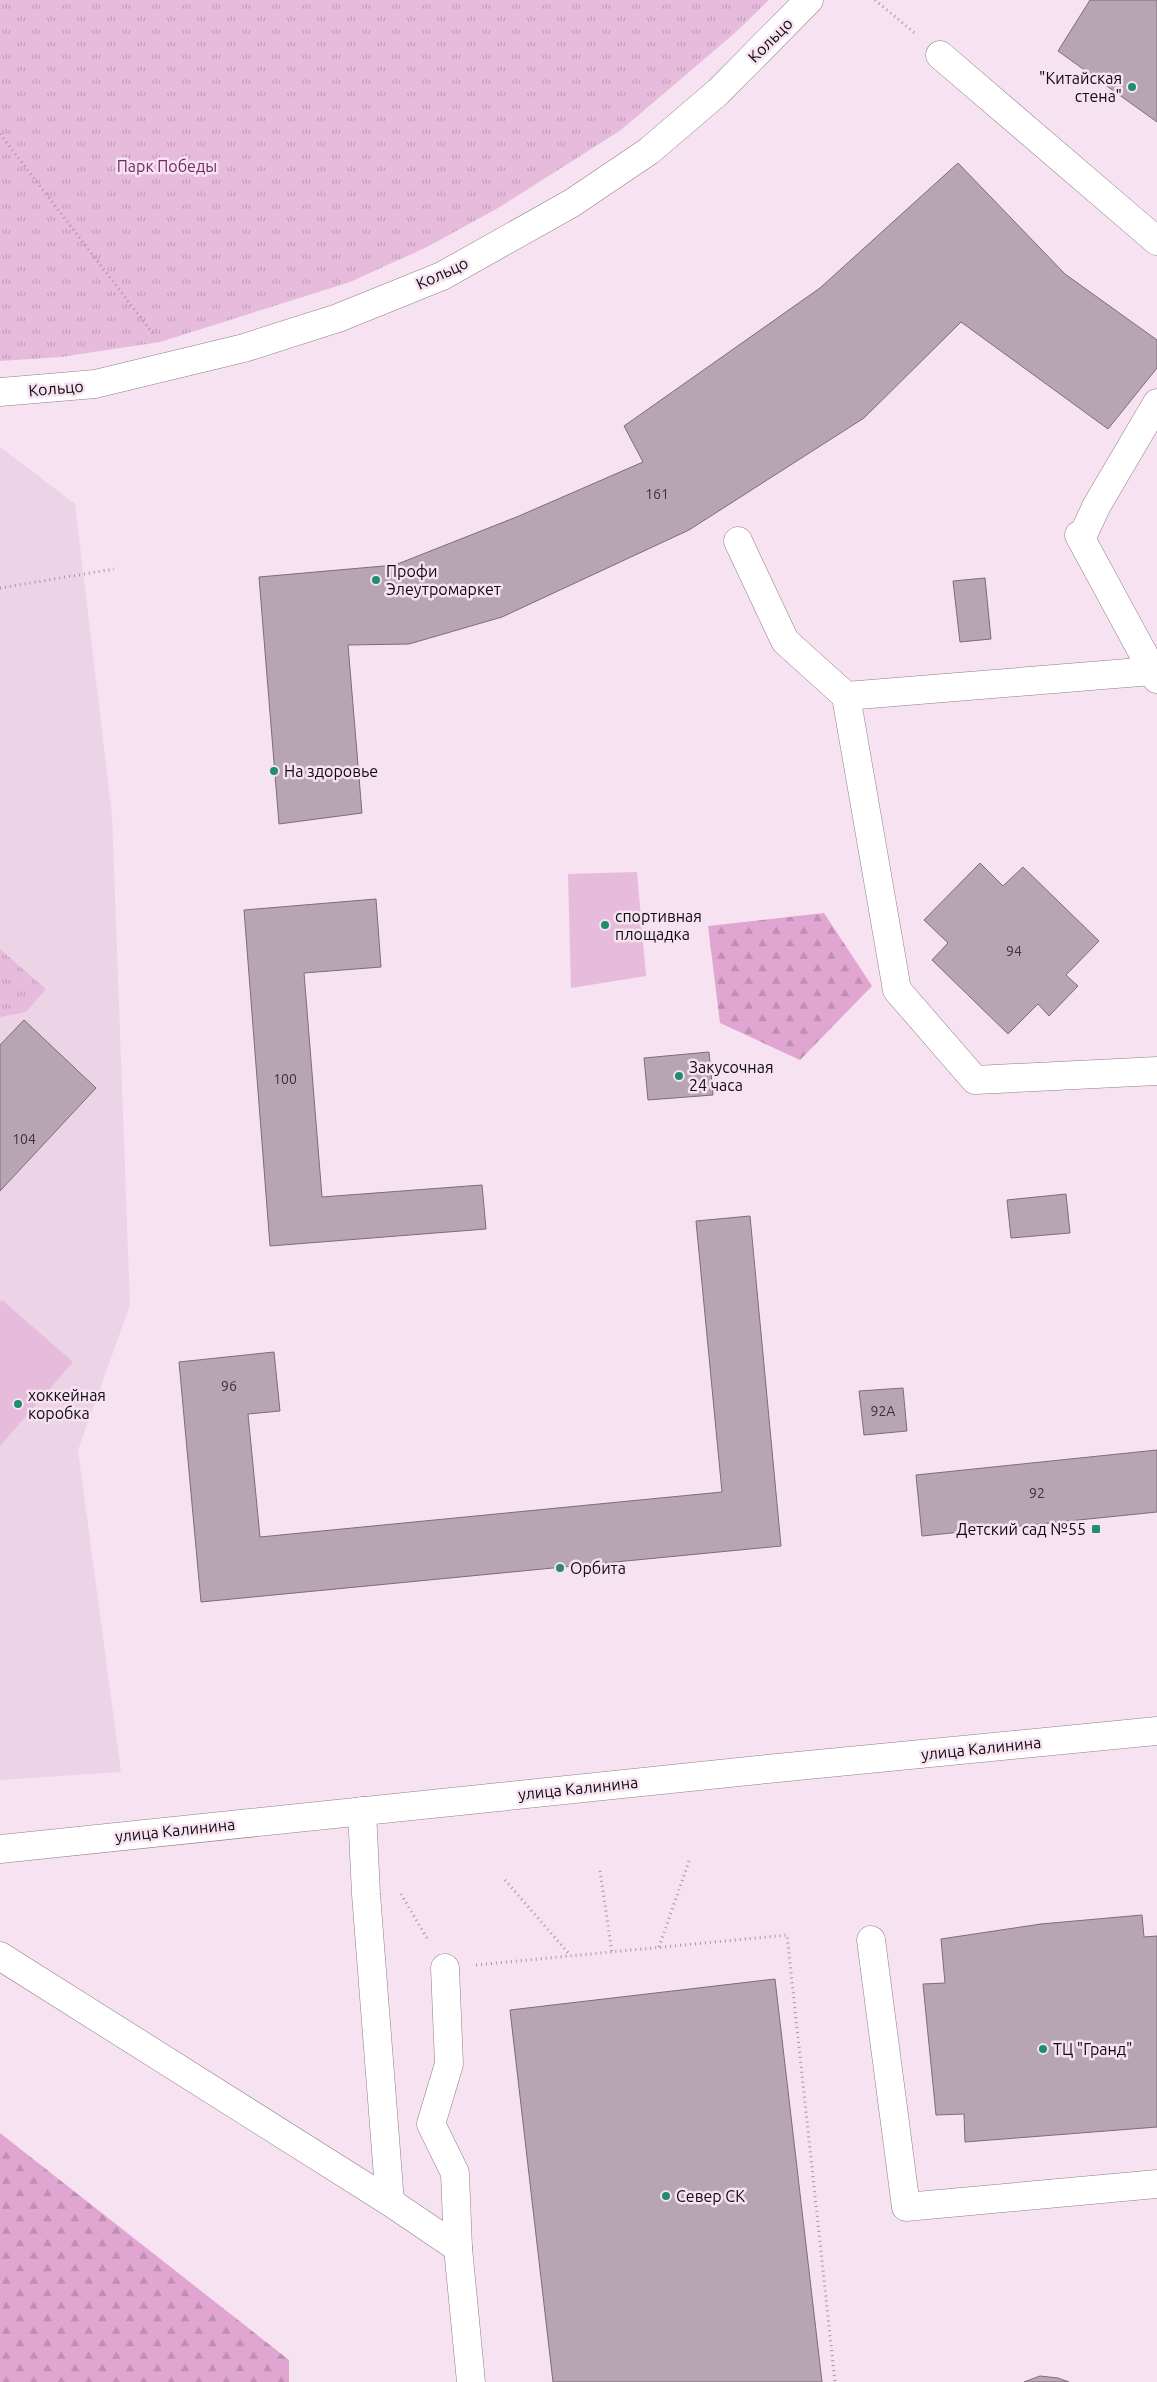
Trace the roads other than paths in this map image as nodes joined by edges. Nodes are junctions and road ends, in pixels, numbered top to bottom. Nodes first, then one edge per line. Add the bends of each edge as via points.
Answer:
1 (809, 0) edge
2 (940, 54) road end
3 (1157, 242) edge
4 (0, 392) edge
5 (1157, 403) edge
6 (738, 542) dead end
7 (1155, 675) edge
8 (846, 696) junction
9 (1157, 1071) edge
10 (1157, 1731) edge
11 (362, 1811) junction
12 (0, 1849) edge
13 (871, 1940) dead end
14 (0, 1956) edge
15 (445, 1968) road end
16 (1157, 2184) edge
17 (390, 2202) junction
18 (458, 2248) junction
19 (471, 2382) edge

1 - 4 main road, Кольцо via 718,92 649,152 572,202 442,276 338,318 168,368 95,384
2 - 3 main road
5 - 7 main road via 1097,505 1081,539 1079,535
6 - 8 main road via 785,641
7 - 8 main road
8 - 9 main road via 897,990 975,1080
10 - 11 main road, улица Калинина
11 - 12 main road, улица Калинина
11 - 17 main road
13 - 16 main road via 906,2207
14 - 17 main road
15 - 18 main road via 449,2064 431,2124 455,2172
17 - 18 main road
18 - 19 main road

